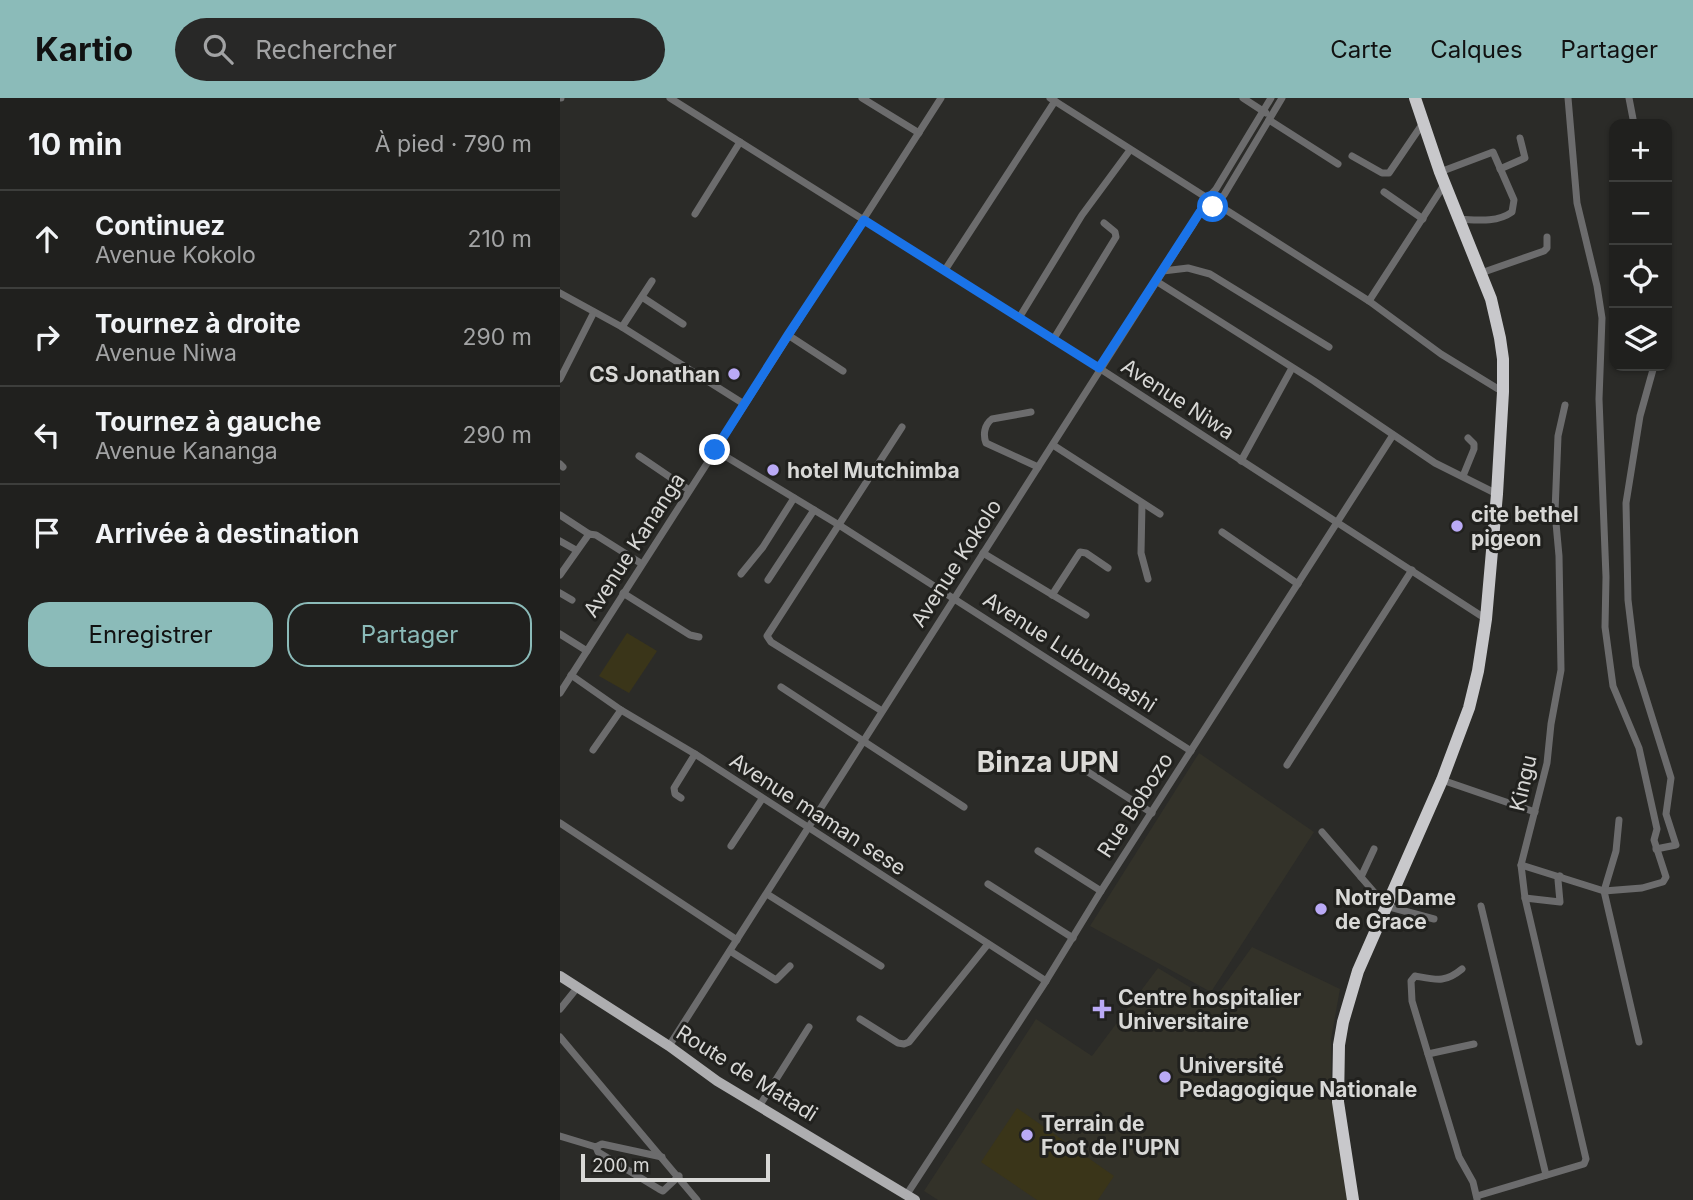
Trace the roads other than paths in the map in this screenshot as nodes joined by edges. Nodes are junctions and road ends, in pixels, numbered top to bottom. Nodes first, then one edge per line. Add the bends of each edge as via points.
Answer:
1 (670, 98) edge
2 (862, 98) edge
3 (941, 98) edge
4 (1243, 98) edge
5 (1271, 98) edge
6 (1282, 98) edge
7 (1415, 98) edge
8 (1568, 98) edge
9 (1629, 98) edge
10 (1052, 100) edge
11 (1263, 111) junction
12 (1270, 118) junction
13 (1633, 119) edge
14 (1423, 123) junction
15 (919, 133) junction
16 (1520, 138) dead end
17 (740, 142) junction
18 (1130, 150) junction
19 (1352, 156) dead end
20 (1338, 164) dead end
21 (1500, 169) junction
22 (1442, 178) junction
23 (1384, 192) dead end
24 (1208, 198) junction
25 (1216, 204) junction
26 (1200, 212) junction
27 (695, 214) dead end
28 (1423, 219) junction
29 (1459, 219) junction
30 (864, 220) junction
31 (1104, 223) dead end
32 (1548, 237) dead end
33 (945, 270) junction
34 (1163, 271) junction
35 (1481, 274) junction
36 (652, 281) dead end
37 (1156, 281) junction
38 (560, 293) edge
39 (642, 297) junction
40 (1369, 301) junction
41 (594, 312) junction
42 (1019, 317) junction
43 (683, 324) dead end
44 (622, 327) junction
45 (788, 335) junction
46 (1053, 340) junction
47 (1329, 347) dead end
48 (1099, 368) junction
49 (1292, 368) junction
50 (843, 371) dead end
51 (1653, 371) edge
52 (560, 379) edge
53 (1503, 392) junction
54 (744, 404) junction
55 (1565, 405) dead end
56 (1031, 412) dead end
57 (902, 427) dead end
58 (1393, 435) junction
59 (1468, 438) dead end
60 (1053, 445) junction
61 (715, 450) junction
62 (639, 456) dead end
63 (1241, 460) junction
64 (1038, 467) junction
65 (1463, 476) junction
66 (689, 490) junction
67 (1497, 495) junction
68 (794, 498) junction
69 (1142, 504) junction
70 (814, 510) junction
71 (1160, 514) dead end
72 (560, 515) edge
73 (1338, 523) junction
74 (839, 525) junction
75 (1222, 532) dead end
76 (589, 534) junction
77 (560, 541) edge
78 (576, 550) junction
79 (983, 553) junction
80 (642, 564) junction
81 (1108, 569) dead end
82 (1412, 570) junction
83 (741, 574) dead end
84 (560, 575) edge
85 (1148, 579) dead end
86 (768, 580) dead end
87 (1298, 584) junction
88 (560, 593) edge
89 (624, 593) junction
90 (1052, 595) junction
91 (953, 598) junction
92 (572, 600) dead end
93 (1086, 615) dead end
94 (1486, 619) junction
95 (560, 634) edge
96 (699, 637) dead end
97 (587, 651) junction
98 (571, 676) junction
99 (780, 687) dead end
100 (560, 693) edge
101 (621, 710) junction
102 (882, 711) junction
103 (863, 742) junction
104 (593, 750) dead end
105 (1191, 751) junction
106 (695, 754) junction
107 (1287, 765) dead end
108 (1088, 772) dead end
109 (1442, 780) junction
110 (681, 798) dead end
111 (762, 799) junction
112 (964, 807) dead end
113 (1535, 812) junction
114 (1152, 813) junction
115 (1619, 820) dead end
116 (560, 823) edge
117 (808, 828) junction
118 (1322, 832) dead end
119 (731, 846) dead end
120 (1374, 849) dead end
121 (1656, 849) junction
122 (1038, 850) dead end
123 (1521, 865) junction
124 (1560, 876) junction
125 (1361, 877) junction
126 (988, 884) dead end
127 (1101, 891) junction
128 (1604, 891) junction
129 (767, 894) junction
130 (1525, 898) junction
131 (1386, 906) junction
132 (1481, 906) dead end
133 (1434, 919) dead end
134 (1073, 938) junction
135 (737, 940) junction
136 (988, 944) junction
137 (730, 951) junction
138 (790, 966) dead end
139 (881, 966) dead end
140 (1462, 969) dead end
141 (560, 976) edge
142 (1046, 981) junction
143 (577, 988) junction
144 (560, 1009) edge
145 (860, 1019) dead end
146 (809, 1027) dead end
147 (560, 1037) edge
148 (1639, 1042) dead end
149 (1474, 1044) dead end
150 (669, 1046) junction
151 (1429, 1054) junction
152 (760, 1105) junction
153 (561, 1135) edge
154 (596, 1146) junction
155 (663, 1157) junction
156 (1546, 1175) junction
157 (679, 1176) junction
158 (911, 1197) edge
159 (1477, 1198) edge
160 (698, 1200) edge
161 (1353, 1200) edge

1 - 17 street, Avenue Niwa
2 - 15 street
3 - 15 street, Avenue Kananga
4 - 11 street
5 - 11 street, Avenue Kokolo
6 - 12 street
7 - 14 highway
8 - 121 street via 1577,203 1602,318 1599,399 1605,627 1613,686 1639,748 1650,795
9 - 13 street
10 - 18 street
10 - 33 street
11 - 12 street
11 - 24 street, Avenue Kokolo
12 - 20 street
12 - 25 street
14 - 19 street via 1389,173
14 - 22 highway
15 - 30 street, Avenue Kananga
16 - 21 street via 1525,158
17 - 27 street
17 - 30 street, Avenue Niwa
18 - 24 street
18 - 42 street via 1082,215
21 - 22 street via 1490,151
21 - 29 street via 1514,200 1512,212 1491,219
22 - 28 street
22 - 29 highway
23 - 28 street
24 - 25 street
24 - 26 street, Avenue Kokolo
25 - 26 street
25 - 40 street
26 - 34 street, Avenue Kokolo
28 - 40 street
29 - 35 highway
30 - 33 street, Avenue Niwa
30 - 45 street, Avenue Kananga
31 - 46 street via 1116,237
32 - 35 street via 1544,251
33 - 42 street, Avenue Niwa
34 - 37 street, Avenue Kokolo
34 - 47 street via 1188,268 1210,274
35 - 53 highway via 1500,338
36 - 39 street
37 - 48 street, Avenue Kokolo
37 - 49 street
38 - 41 street
39 - 43 street
39 - 44 street
40 - 53 street
41 - 44 street
41 - 52 street
42 - 46 street, Avenue Niwa
44 - 54 street
45 - 50 street
45 - 54 street, Avenue Kananga
46 - 48 street, Avenue Niwa
48 - 60 street, Avenue Kokolo
48 - 63 street, Avenue Niwa
49 - 58 street
49 - 63 street, Avenue Niwa
51 - 121 street via 1626,503 1628,600 1636,666 1671,778 1666,814 1676,845
53 - 67 highway
54 - 61 street, Avenue Kananga
55 - 113 street, Kingu via 1558,436 1555,512 1561,670
56 - 64 street via 992,419 984,434 986,443
57 - 74 street
58 - 65 street
58 - 73 street, Rue Bobozo
59 - 65 street via 1474,449
60 - 64 street, Avenue Kokolo
60 - 69 street
61 - 66 street, Avenue Kananga
61 - 68 street, Avenue Lubumbashi
62 - 66 street
63 - 73 street, Avenue Niwa
64 - 79 street, Avenue Kokolo
65 - 67 street
66 - 80 street, Avenue Kananga
67 - 94 highway
68 - 70 street, Avenue Lubumbashi
68 - 83 street
69 - 71 street
69 - 85 street via 1141,553
70 - 74 street, Avenue Lubumbashi
70 - 86 street
72 - 76 street
73 - 82 street, Avenue Niwa
73 - 87 street, Rue Bobozo
74 - 91 street, Avenue Lubumbashi
74 - 102 street via 768,639
75 - 87 street
76 - 78 street
76 - 80 street
77 - 78 street
78 - 84 street
79 - 90 street
79 - 91 street, Avenue Kokolo
80 - 89 street, Avenue Kananga
81 - 90 street via 1080,552
82 - 94 street, Avenue Niwa
82 - 107 street
87 - 105 street, Rue Bobozo
88 - 92 street
89 - 96 street
89 - 97 street, Avenue Kananga
90 - 93 street
91 - 102 street, Avenue Kokolo
91 - 105 street, Avenue Lubumbashi
94 - 109 highway via 1469,708
95 - 97 street
97 - 98 street, Avenue Kananga
98 - 100 street, Avenue Kananga
98 - 101 street, Avenue maman sese
99 - 103 street
101 - 104 street
101 - 106 street, Avenue maman sese
102 - 103 street, Avenue Kokolo
103 - 112 street
103 - 117 street, Avenue Kokolo
105 - 114 street, Rue Bobozo
106 - 110 street via 674,788
106 - 111 street, Avenue maman sese
108 - 114 street
109 - 113 street
109 - 131 highway
111 - 117 street, Avenue maman sese
111 - 119 street
113 - 123 street, Kingu
114 - 127 street, Rue Bobozo
115 - 128 street
116 - 135 street
117 - 129 street, Avenue Kokolo
117 - 136 street, Avenue maman sese
118 - 125 street
120 - 125 street
121 - 128 street via 1667,877 1663,882
122 - 127 street
123 - 124 street
123 - 130 street, Kingu
124 - 128 street
124 - 130 street via 1560,902
125 - 131 street
126 - 134 street
127 - 134 street, Rue Bobozo
128 - 148 street
129 - 135 street, Avenue Kokolo
129 - 139 street
130 - 156 street, Kingu via 1586,1162
131 - 133 street
131 - 161 highway via 1358,971 1339,1045 1338,1102
132 - 156 street
134 - 142 street, Rue Bobozo
135 - 137 street, Avenue Kokolo
136 - 142 street, Avenue maman sese
136 - 145 street via 909,1042 898,1043
137 - 138 street via 776,979
137 - 150 street, Avenue Kokolo
140 - 151 street via 1450,979 1415,976 1410,981
141 - 143 main road, Route de Matadi
142 - 158 street, Rue Bobozo
143 - 144 street
143 - 150 main road, Route de Matadi
146 - 152 street
147 - 155 street
149 - 151 street
150 - 152 main road, Route de Matadi
151 - 159 street via 1459,1157
152 - 158 main road, Route de Matadi
153 - 154 street
154 - 155 street
154 - 157 street via 598,1152 663,1191
155 - 157 street
156 - 159 street
157 - 160 street

